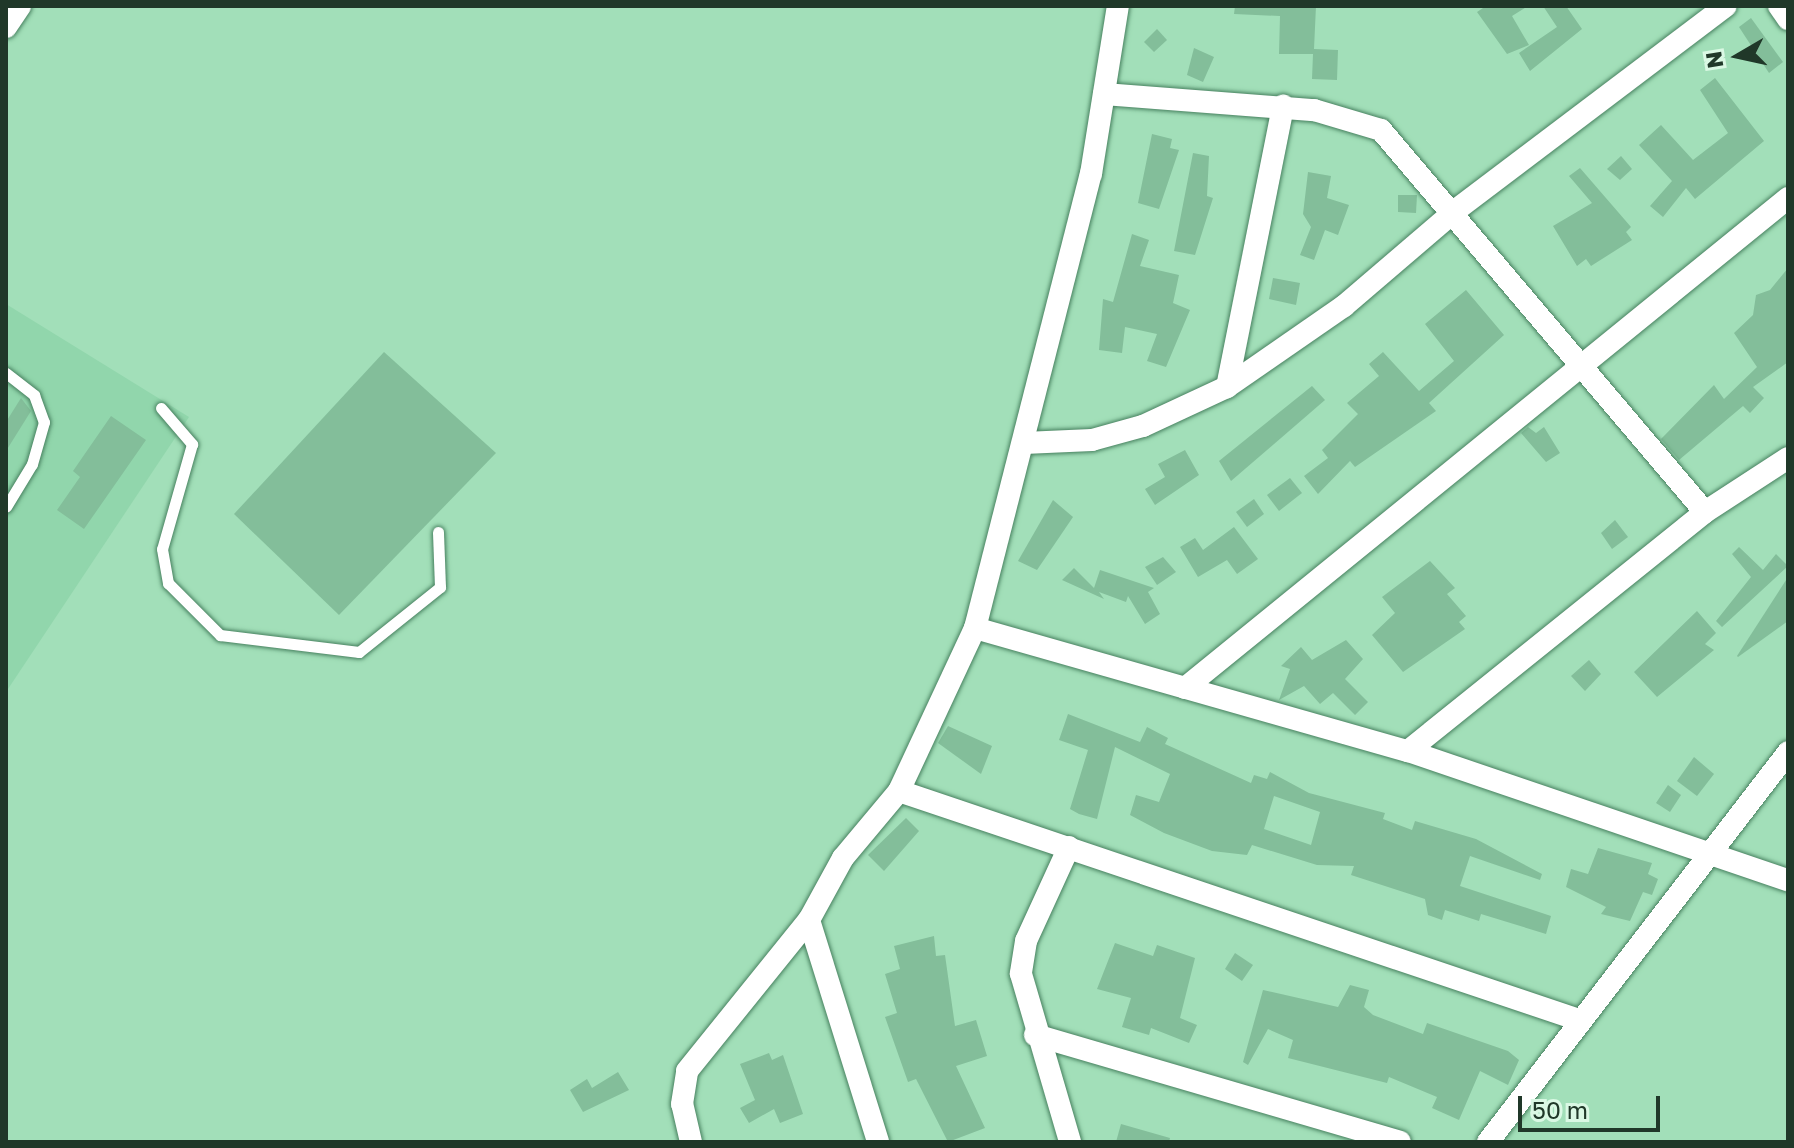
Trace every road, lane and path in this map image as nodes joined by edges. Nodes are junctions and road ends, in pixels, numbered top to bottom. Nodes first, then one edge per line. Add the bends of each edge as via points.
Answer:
1 (20, 6) edge
2 (1118, 6) edge
3 (1726, 6) edge
4 (1779, 6) edge
5 (1788, 19) edge
6 (6, 27) edge
7 (1104, 94) junction
8 (1283, 106) junction
9 (1788, 198) edge
10 (1456, 210) junction
11 (1583, 365) junction
12 (6, 373) edge
13 (1227, 387) junction
14 (161, 408) dead end
15 (1024, 443) junction
16 (1788, 458) edge
17 (6, 507) edge
18 (1705, 512) junction
19 (438, 532) dead end
20 (975, 628) junction
21 (1185, 688) junction
22 (1408, 751) junction
23 (1788, 752) edge
24 (899, 791) junction
25 (1069, 847) junction
26 (1707, 855) junction
27 (1788, 880) edge
28 (809, 920) junction
29 (1579, 1020) junction
30 (1035, 1035) junction
31 (691, 1142) edge
32 (878, 1142) edge
33 (1070, 1142) edge
34 (1400, 1142) edge
35 (1488, 1142) edge

1 - 6 street
2 - 7 street
3 - 10 street
4 - 5 street
7 - 8 street
7 - 15 street
8 - 10 street via 1368,121
8 - 13 street
9 - 11 street
10 - 11 street
10 - 13 street via 1344,306
11 - 18 street
11 - 21 street
12 - 17 lane via 34,395 44,422 32,464
13 - 15 street via 1143,426 1092,440
14 - 19 lane via 192,444 162,549 168,583 220,635 359,652 440,587
15 - 20 street
16 - 18 street
18 - 22 street
20 - 21 street
20 - 24 street
21 - 22 street
22 - 26 street
23 - 26 street
24 - 25 street
24 - 28 street via 843,858
25 - 29 street
25 - 30 street via 1022,959
26 - 27 street
26 - 29 street
28 - 31 street via 687,1071 682,1104
28 - 32 street
29 - 35 street
30 - 33 street
30 - 34 street

